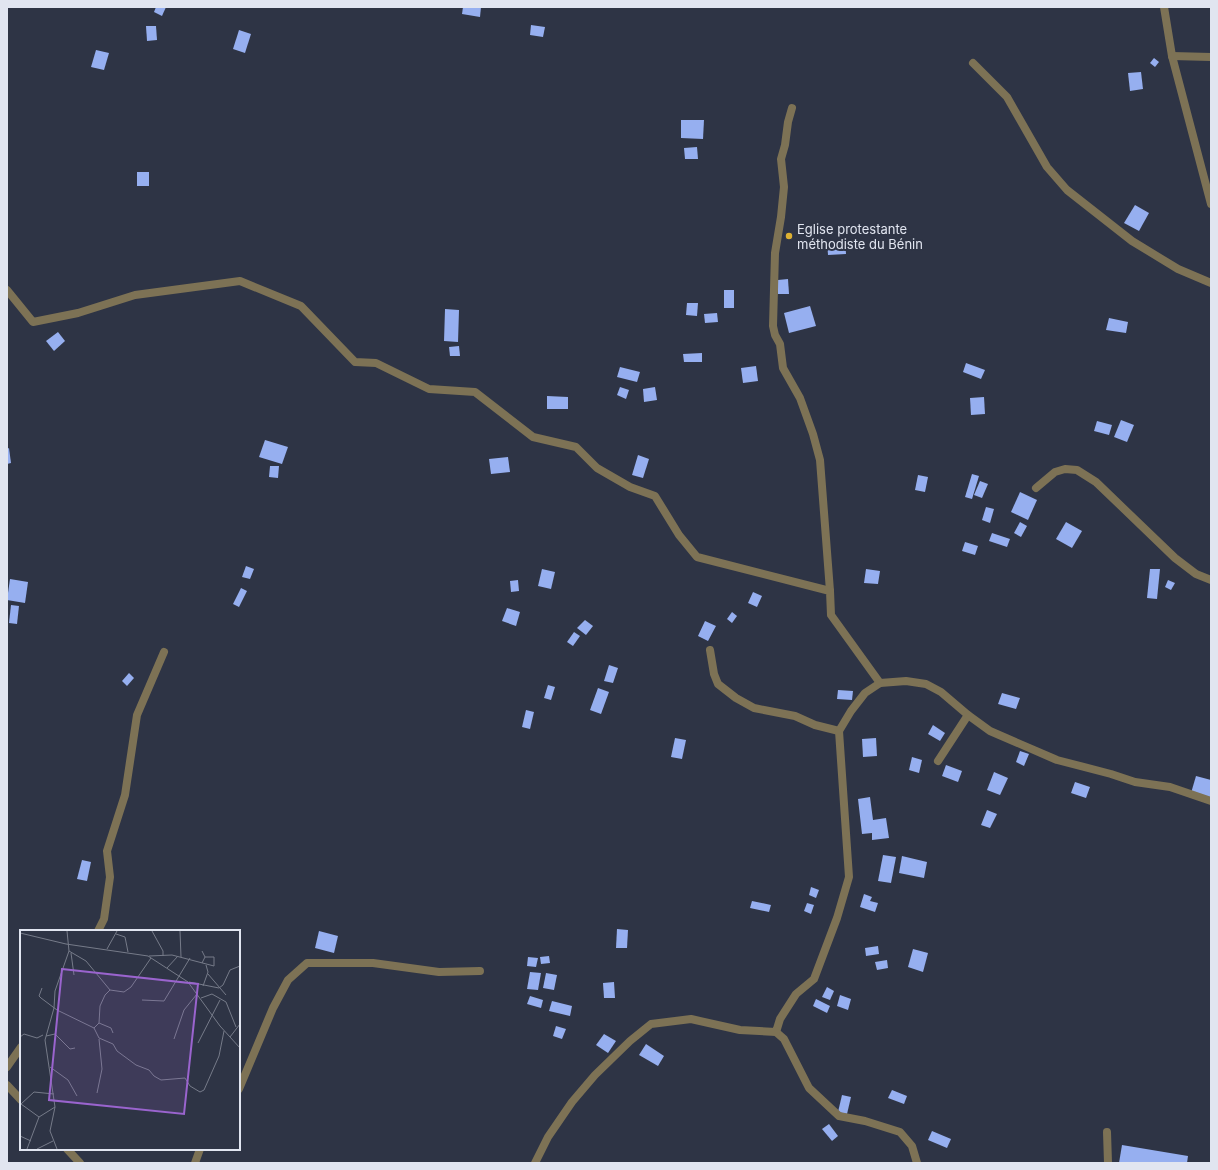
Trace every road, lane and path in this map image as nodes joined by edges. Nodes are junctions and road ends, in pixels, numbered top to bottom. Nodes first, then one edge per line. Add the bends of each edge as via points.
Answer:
1 (1164, 7) edge
2 (1172, 56) junction
3 (1211, 57) edge
4 (973, 63) dead end
5 (792, 108) dead end
6 (1211, 204) edge
7 (1211, 283) edge
8 (7, 290) edge
9 (1036, 488) dead end
10 (1211, 580) edge
11 (830, 591) junction
12 (710, 650) dead end
13 (164, 652) dead end
14 (880, 683) junction
15 (968, 716) junction
16 (839, 731) junction
17 (938, 761) dead end
18 (1211, 801) edge
19 (98, 930) edge
20 (480, 971) dead end
21 (776, 1032) junction
22 (20, 1048) edge
23 (7, 1067) edge
24 (7, 1085) edge
25 (240, 1087) edge
26 (20, 1099) edge
27 (1107, 1132) dead end
28 (68, 1150) edge
29 (200, 1150) edge
30 (80, 1163) edge
31 (195, 1163) edge
32 (535, 1163) edge
33 (917, 1163) edge
34 (1108, 1163) edge

1 - 2 street
2 - 3 street
2 - 6 street
4 - 7 street via 1007,96 1047,167 1068,190 1132,241 1178,269
5 - 11 street via 781,159 784,187 775,253 773,326 780,344 783,368 800,398 820,460
8 - 11 street via 33,322 78,313 134,294 240,281 301,306 355,362 376,364 429,389 475,392 533,437 576,447 597,468 630,487 655,496 679,535 697,557
9 - 10 street via 1056,472 1065,469 1077,470 1096,482 1176,558 1196,574
11 - 14 street via 832,615
12 - 16 street via 718,684 736,698 754,708 794,716
13 - 19 street via 138,715 125,795 107,851 110,877 104,919
14 - 15 street via 906,681 926,684 941,692
14 - 16 street via 865,693
15 - 17 street
15 - 18 street via 990,731 1057,760 1135,782 1170,787
16 - 21 street via 849,877 814,979 796,994 780,1019
20 - 25 street via 439,972 373,963 307,963 288,980 273,1008
21 - 32 street via 740,1030 691,1019 651,1024 595,1075 572,1102 548,1137
21 - 33 street via 784,1040 809,1088 839,1116 900,1132 912,1146
22 - 23 street
24 - 26 street
27 - 34 street
28 - 30 street
29 - 31 street

